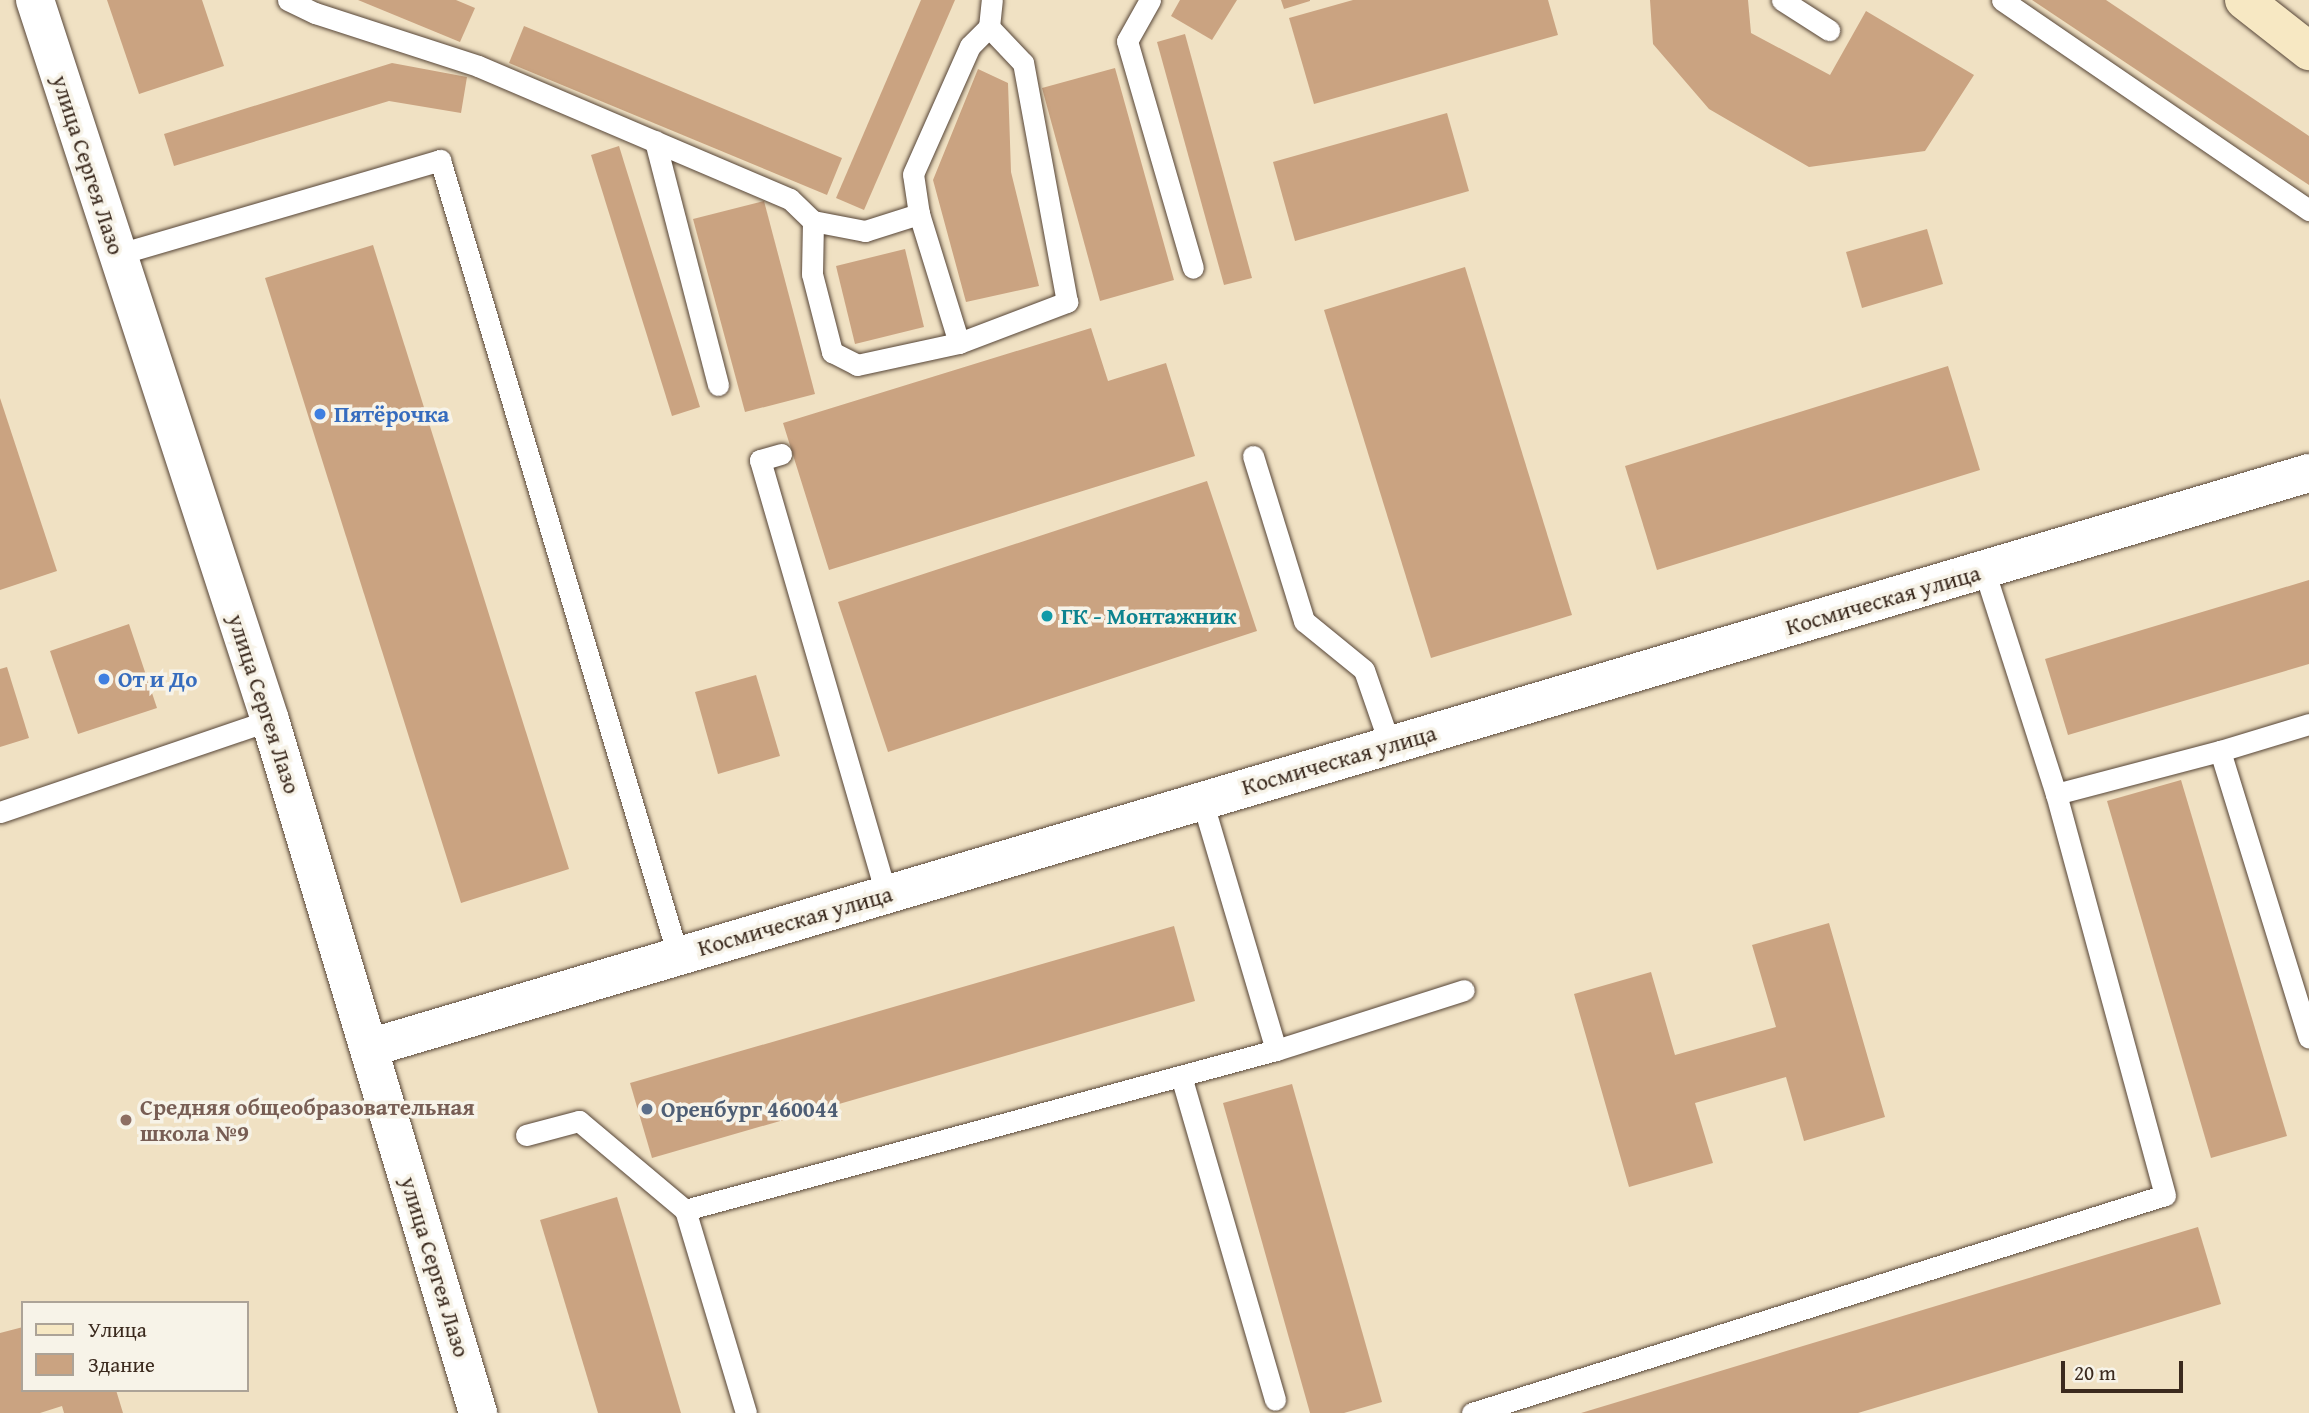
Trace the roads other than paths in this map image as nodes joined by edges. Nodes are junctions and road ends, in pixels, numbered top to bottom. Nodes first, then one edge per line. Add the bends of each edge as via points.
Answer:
1 (35, 0) edge
2 (288, 0) edge
3 (992, 0) edge
4 (1150, 0) edge
5 (1782, 0) edge
6 (2002, 0) edge
7 (2244, 0) edge
8 (989, 27) junction
9 (1829, 30) dead end
10 (2309, 51) edge
11 (654, 141) junction
12 (2309, 210) edge
13 (919, 214) junction
14 (813, 221) junction
15 (116, 255) junction
16 (1193, 268) dead end
17 (959, 343) junction
18 (718, 385) dead end
19 (781, 454) dead end
20 (1253, 456) dead end
21 (2309, 472) edge
22 (1984, 570) junction
23 (270, 720) junction
24 (2309, 724) edge
25 (1390, 745) junction
26 (2220, 751) junction
27 (2056, 794) junction
28 (1202, 800) junction
29 (0, 812) edge
30 (886, 894) junction
31 (678, 956) junction
32 (1464, 990) dead end
33 (2309, 1038) edge
34 (369, 1048) junction
35 (1276, 1050) junction
36 (1181, 1076) junction
37 (526, 1135) dead end
38 (685, 1210) junction
39 (1275, 1400) dead end
40 (478, 1413) edge
41 (746, 1413) edge
42 (1472, 1413) edge

1 - 15 street, улица Сергея Лазо
2 - 11 lane via 478,66
3 - 8 lane
4 - 16 lane via 1127,41
5 - 9 lane
6 - 12 lane
7 - 10 main road
8 - 13 lane via 970,46 913,174
8 - 17 lane via 1023,63 1067,302
11 - 14 lane via 790,199
11 - 18 lane
13 - 14 lane via 865,231
13 - 17 lane
14 - 17 lane via 812,274 832,352 857,365
15 - 23 street, улица Сергея Лазо
15 - 31 lane via 440,160
19 - 30 lane via 760,460
20 - 25 lane via 1304,621 1364,670
21 - 22 street, Космическая улица
22 - 25 street, Космическая улица
22 - 27 lane
23 - 29 lane
23 - 34 street, улица Сергея Лазо
24 - 26 lane
25 - 28 street, Космическая улица
26 - 27 lane
26 - 33 lane
27 - 42 lane via 2165,1195
28 - 30 street, Космическая улица
28 - 35 lane
30 - 31 street, Космическая улица
31 - 34 street, Космическая улица
32 - 35 lane
34 - 40 street, улица Сергея Лазо
35 - 36 lane
36 - 38 lane
36 - 39 lane
37 - 38 lane via 579,1121
38 - 41 lane

